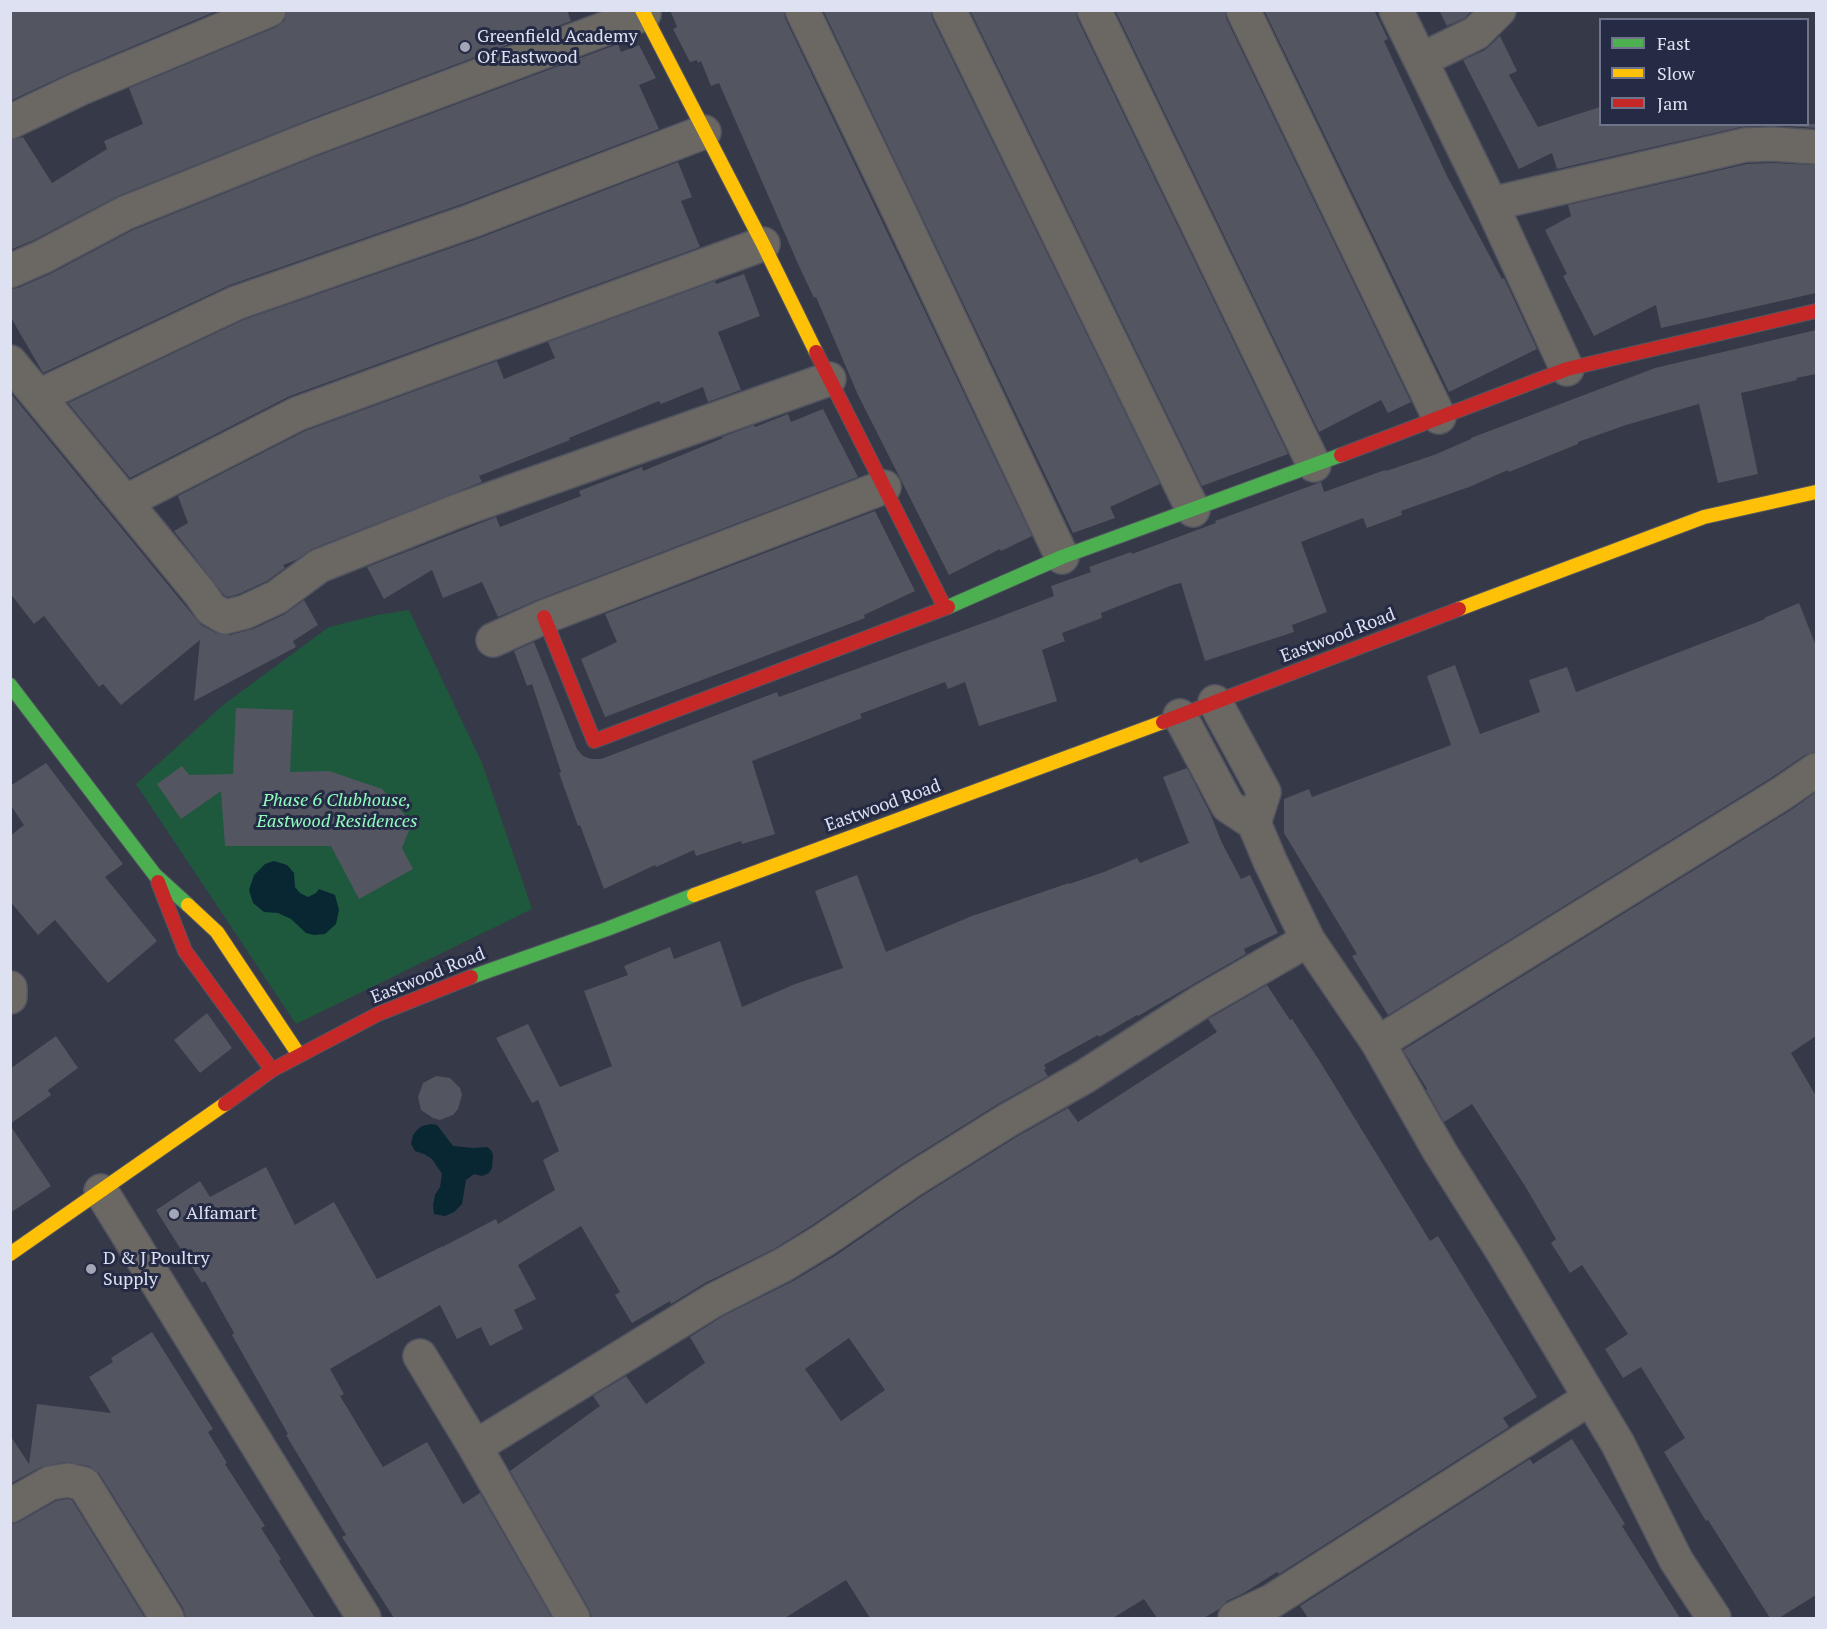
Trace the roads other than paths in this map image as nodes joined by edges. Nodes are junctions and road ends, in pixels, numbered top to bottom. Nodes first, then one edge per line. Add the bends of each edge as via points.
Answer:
1 (269, 10) edge
2 (802, 10) edge
3 (948, 10) edge
4 (1094, 10) edge
5 (1243, 10) edge
6 (1395, 10) edge
7 (1499, 10) edge
8 (643, 12) edge
9 (1421, 60) junction
10 (10, 122) edge
11 (704, 132) junction
12 (1816, 147) edge
13 (1491, 204) junction
14 (763, 244) junction
15 (10, 271) edge
16 (1816, 311) edge
17 (10, 362) edge
18 (1567, 369) junction
19 (829, 380) junction
20 (39, 396) junction
21 (1439, 417) junction
22 (1314, 465) junction
23 (884, 488) junction
24 (1816, 492) edge
25 (125, 502) junction
26 (1193, 510) junction
27 (1062, 557) junction
28 (945, 608) junction
29 (544, 617) junction
30 (493, 640) dead end
31 (10, 684) edge
32 (1215, 702) junction
33 (1180, 716) junction
34 (1816, 770) edge
35 (1254, 823) junction
36 (155, 875) junction
37 (1308, 940) junction
38 (10, 988) edge
39 (10, 997) edge
40 (1378, 1043) junction
41 (299, 1055) junction
42 (272, 1070) junction
43 (101, 1191) junction
44 (10, 1254) edge
45 (420, 1356) dead end
46 (1590, 1398) junction
47 (475, 1447) junction
48 (10, 1506) edge
49 (166, 1618) edge
50 (364, 1618) edge
51 (573, 1618) edge
52 (1235, 1618) edge
53 (1714, 1618) edge

1 - 10 street
2 - 27 street
3 - 26 street
4 - 22 street
5 - 21 street
6 - 9 street
7 - 9 street via 1476,33
8 - 11 street
8 - 15 street via 125,213
9 - 13 street
11 - 14 street
11 - 20 street via 236,303
12 - 13 street via 1744,145
13 - 18 street
14 - 19 street
14 - 25 street via 297,414
16 - 18 street
17 - 20 street
18 - 21 street
19 - 23 street
19 - 25 street via 425,524 319,566 277,597 225,617 211,609
20 - 25 street
21 - 22 street
22 - 26 street
23 - 28 street
23 - 29 street
24 - 32 street, Eastwood Road via 1704,517
26 - 27 street
27 - 28 street
28 - 29 street via 594,741
29 - 30 street
31 - 36 street
32 - 33 street, Eastwood Road
32 - 35 street via 1264,792
33 - 35 street via 1228,806
33 - 41 street, Eastwood Road via 438,989 378,1014
34 - 40 street
35 - 37 street
36 - 41 street via 217,932
36 - 42 street via 185,951
37 - 40 street
37 - 47 street via 1008,1120 783,1265 714,1300
38 - 39 street
40 - 46 street
41 - 42 street, Eastwood Road
42 - 43 street, Eastwood Road
43 - 44 street, Eastwood Road
43 - 50 street
45 - 47 street
46 - 52 street via 1272,1601
46 - 53 street via 1618,1444 1676,1560
47 - 51 street
48 - 49 street via 50,1483 68,1480 84,1484

